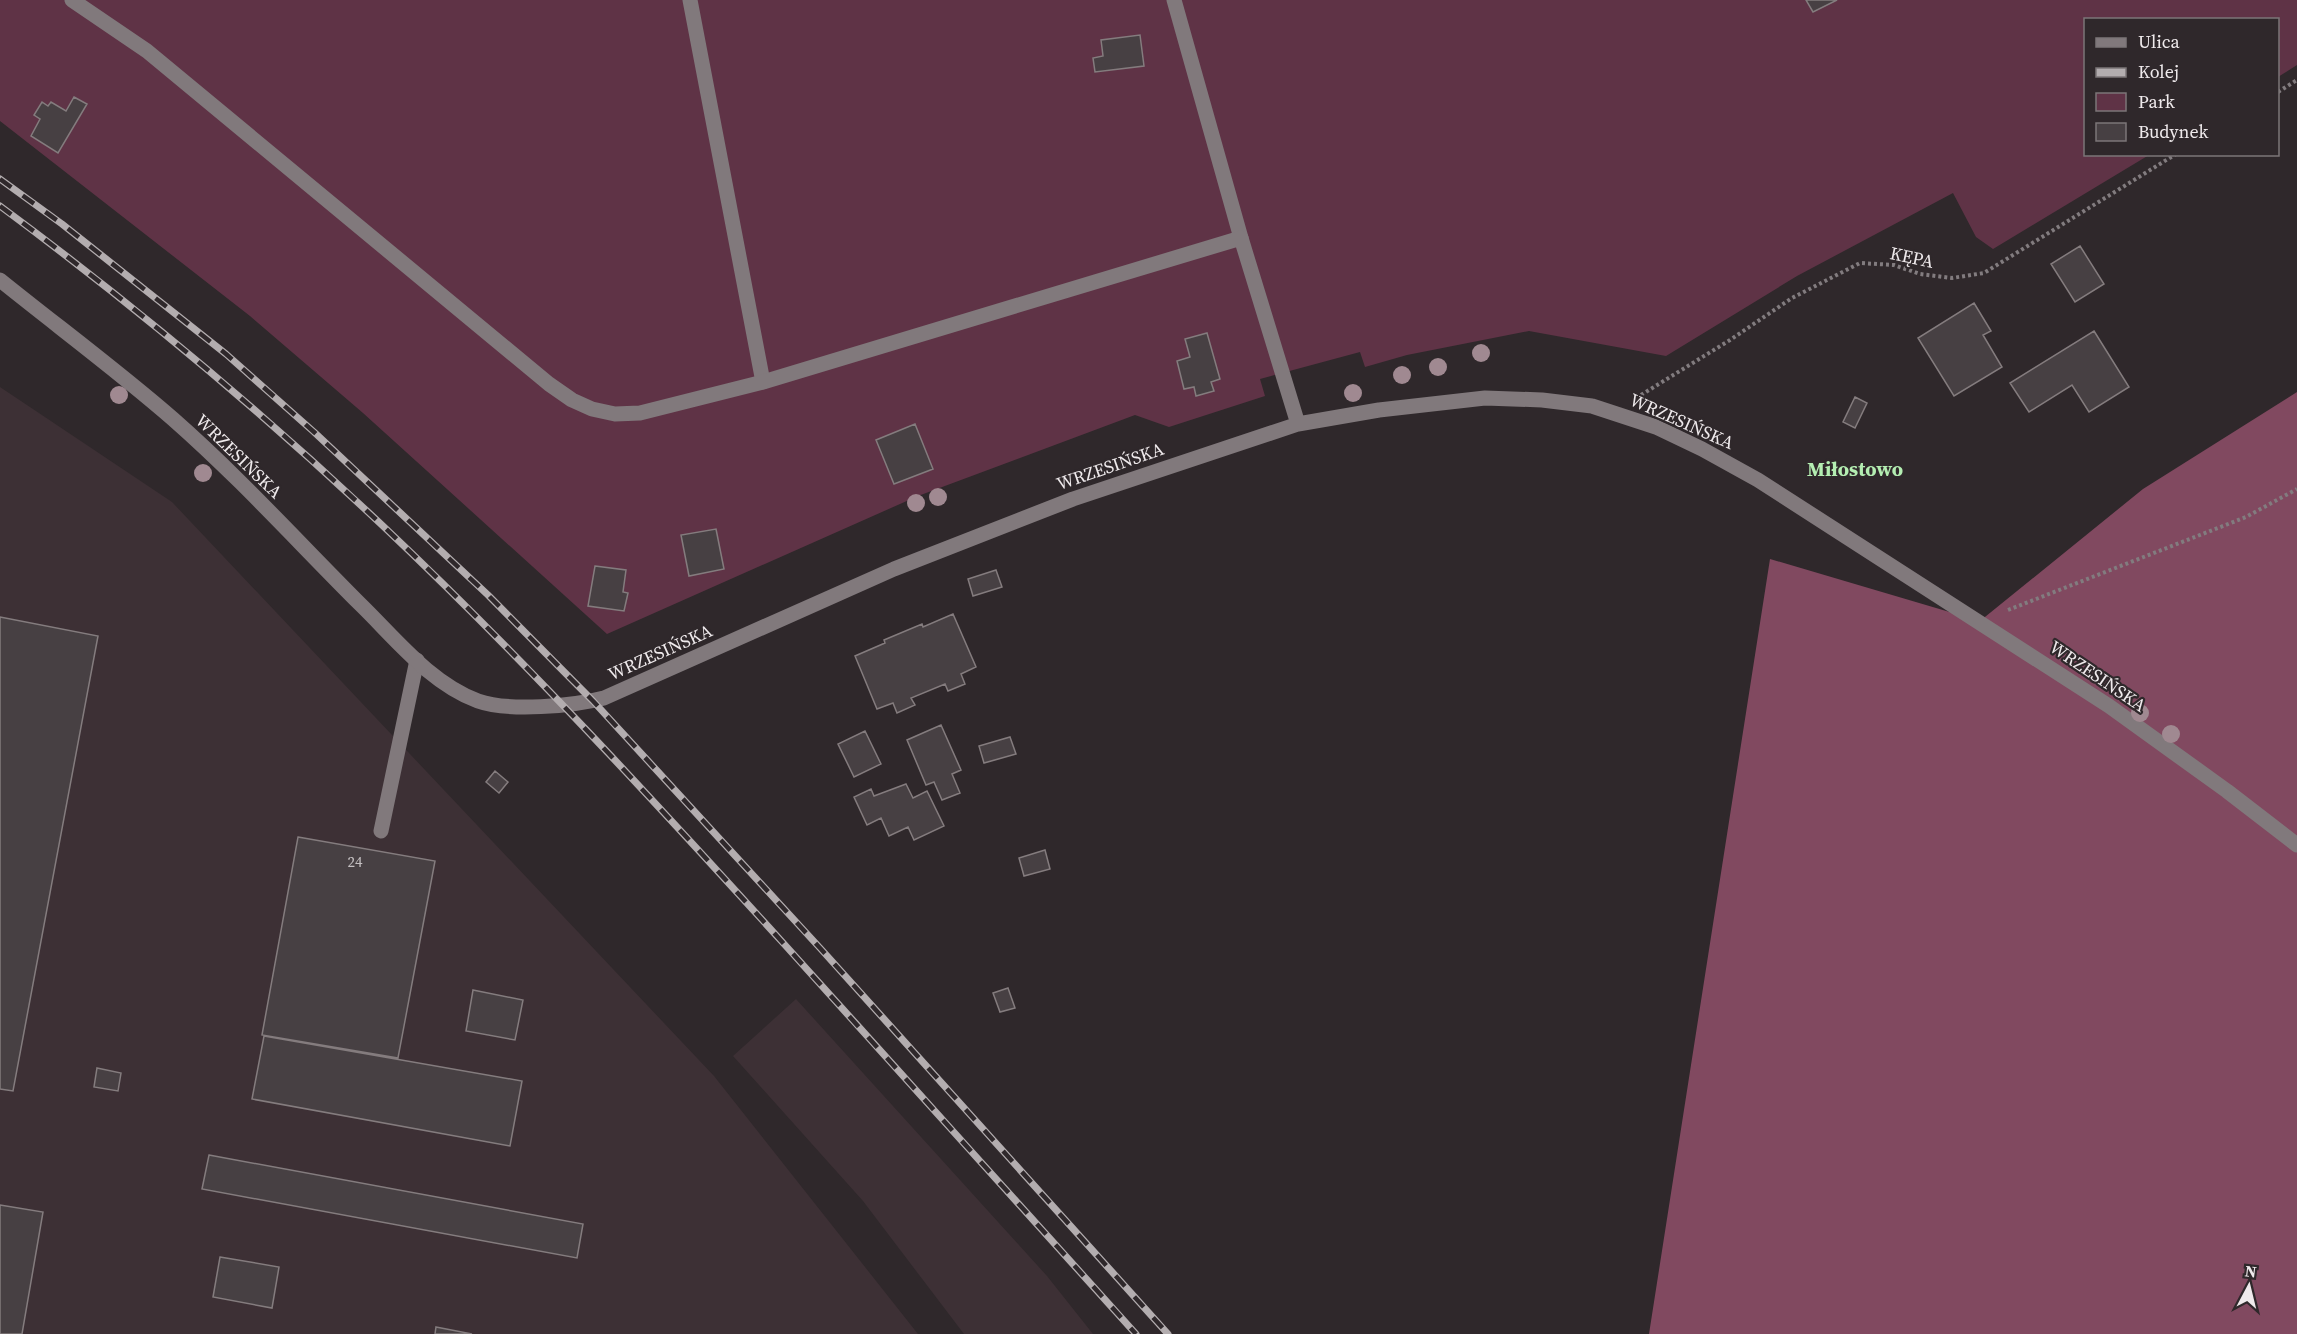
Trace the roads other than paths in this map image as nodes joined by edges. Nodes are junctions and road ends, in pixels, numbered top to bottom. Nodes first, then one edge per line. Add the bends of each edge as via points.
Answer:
1 (72, 0) edge
2 (690, 0) edge
3 (1174, 0) edge
4 (1241, 238) junction
5 (0, 280) edge
6 (763, 382) junction
7 (1298, 424) junction
8 (417, 660) junction
9 (381, 831) dead end
10 (2297, 845) edge

1 - 6 street via 147,51 572,400 615,414 640,412
2 - 6 street
3 - 4 street
4 - 6 street
4 - 7 street
5 - 8 street, WRZESIŃSKA via 173,419
7 - 8 street, WRZESIŃSKA via 1073,499 904,565 604,698 554,705 480,702 446,685
7 - 10 street, WRZESIŃSKA via 1379,410 1485,399 1592,406 1656,428 1758,480 1980,621 2109,706
8 - 9 street

